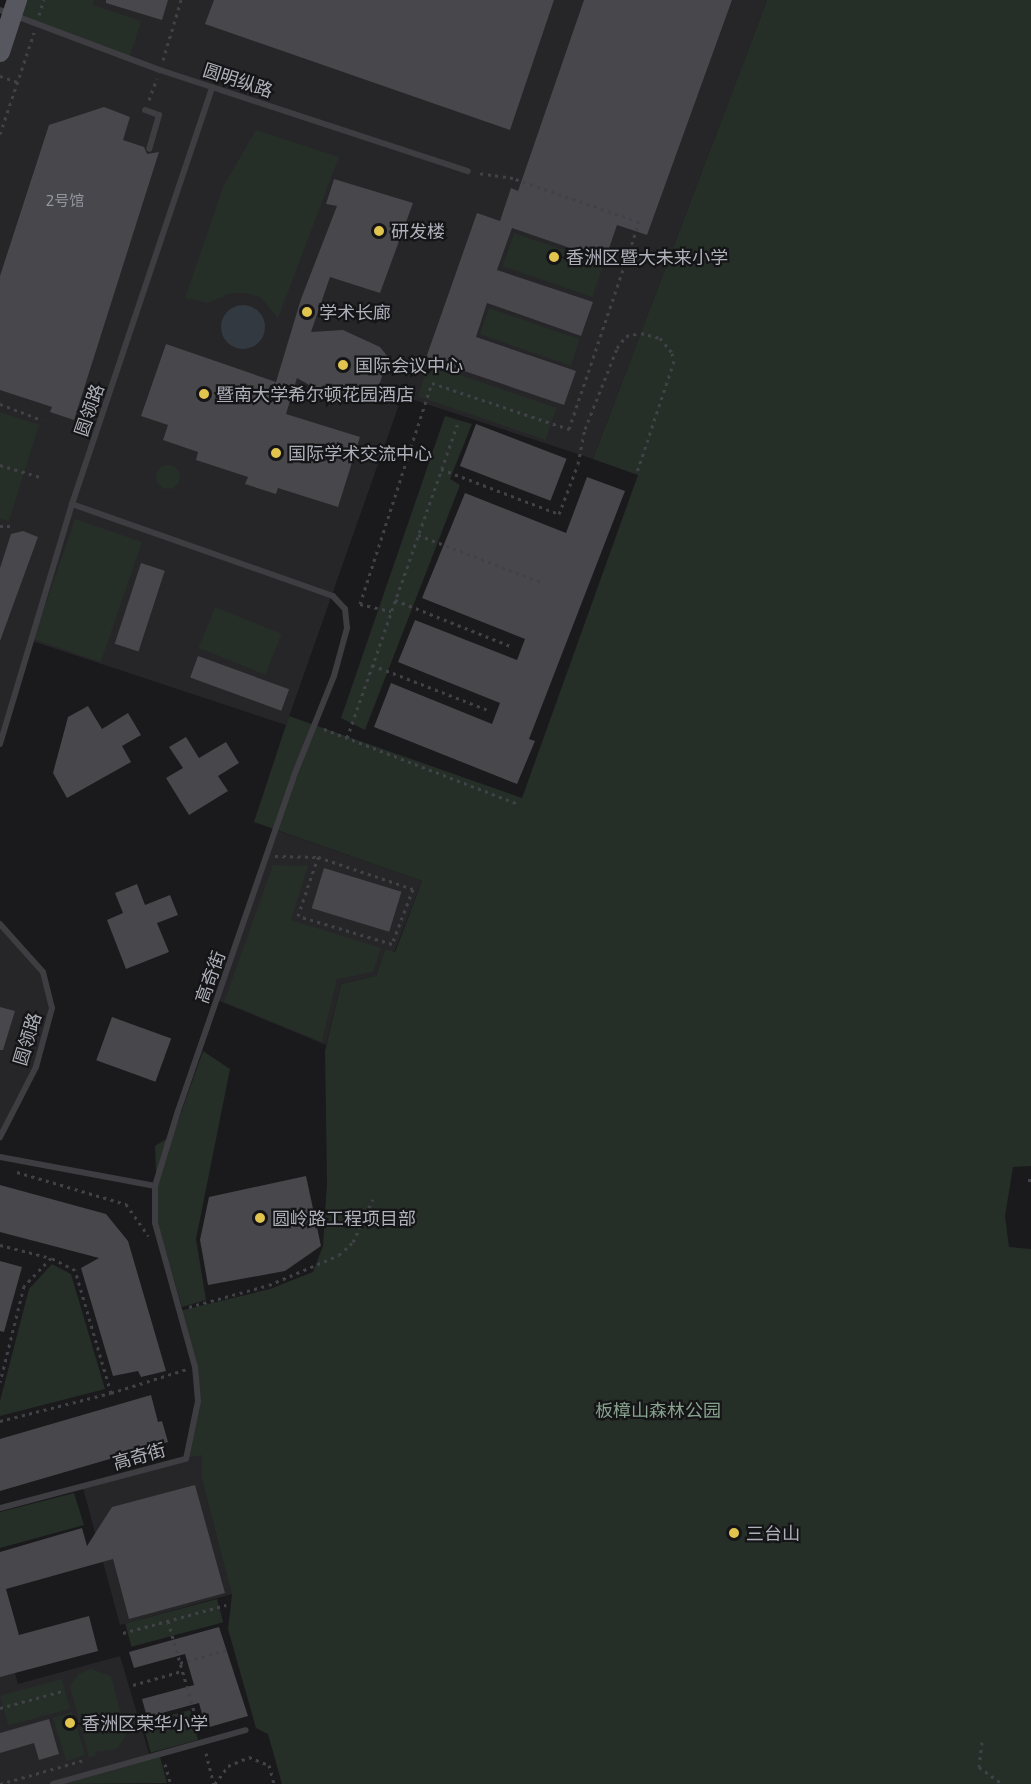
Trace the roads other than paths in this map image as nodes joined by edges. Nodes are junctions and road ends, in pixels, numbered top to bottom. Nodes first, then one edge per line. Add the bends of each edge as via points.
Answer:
1 (10, 8) edge
2 (0, 52) edge
3 (212, 87) junction
4 (145, 110) road end
5 (149, 148) dead end
6 (468, 171) road end
7 (72, 504) junction
8 (0, 744) edge
9 (0, 924) edge
10 (0, 1137) edge
11 (0, 1157) edge
12 (155, 1186) junction
13 (0, 1509) edge
14 (246, 1730) dead end
15 (53, 1784) edge

1 - 2 main road
1 - 3 lane, 圆明纵路 via 36,26
3 - 6 lane, 圆明纵路
3 - 7 lane, 圆领路
4 - 5 lane via 159,115
7 - 8 lane, 圆领路
7 - 12 lane, 高奇街 via 333,596 345,609 347,628
9 - 10 lane, 圆领路 via 43,972 52,1008 36,1067
11 - 12 lane
12 - 13 lane, 高奇街 via 155,1223 195,1367 198,1401 186,1459
14 - 15 lane

